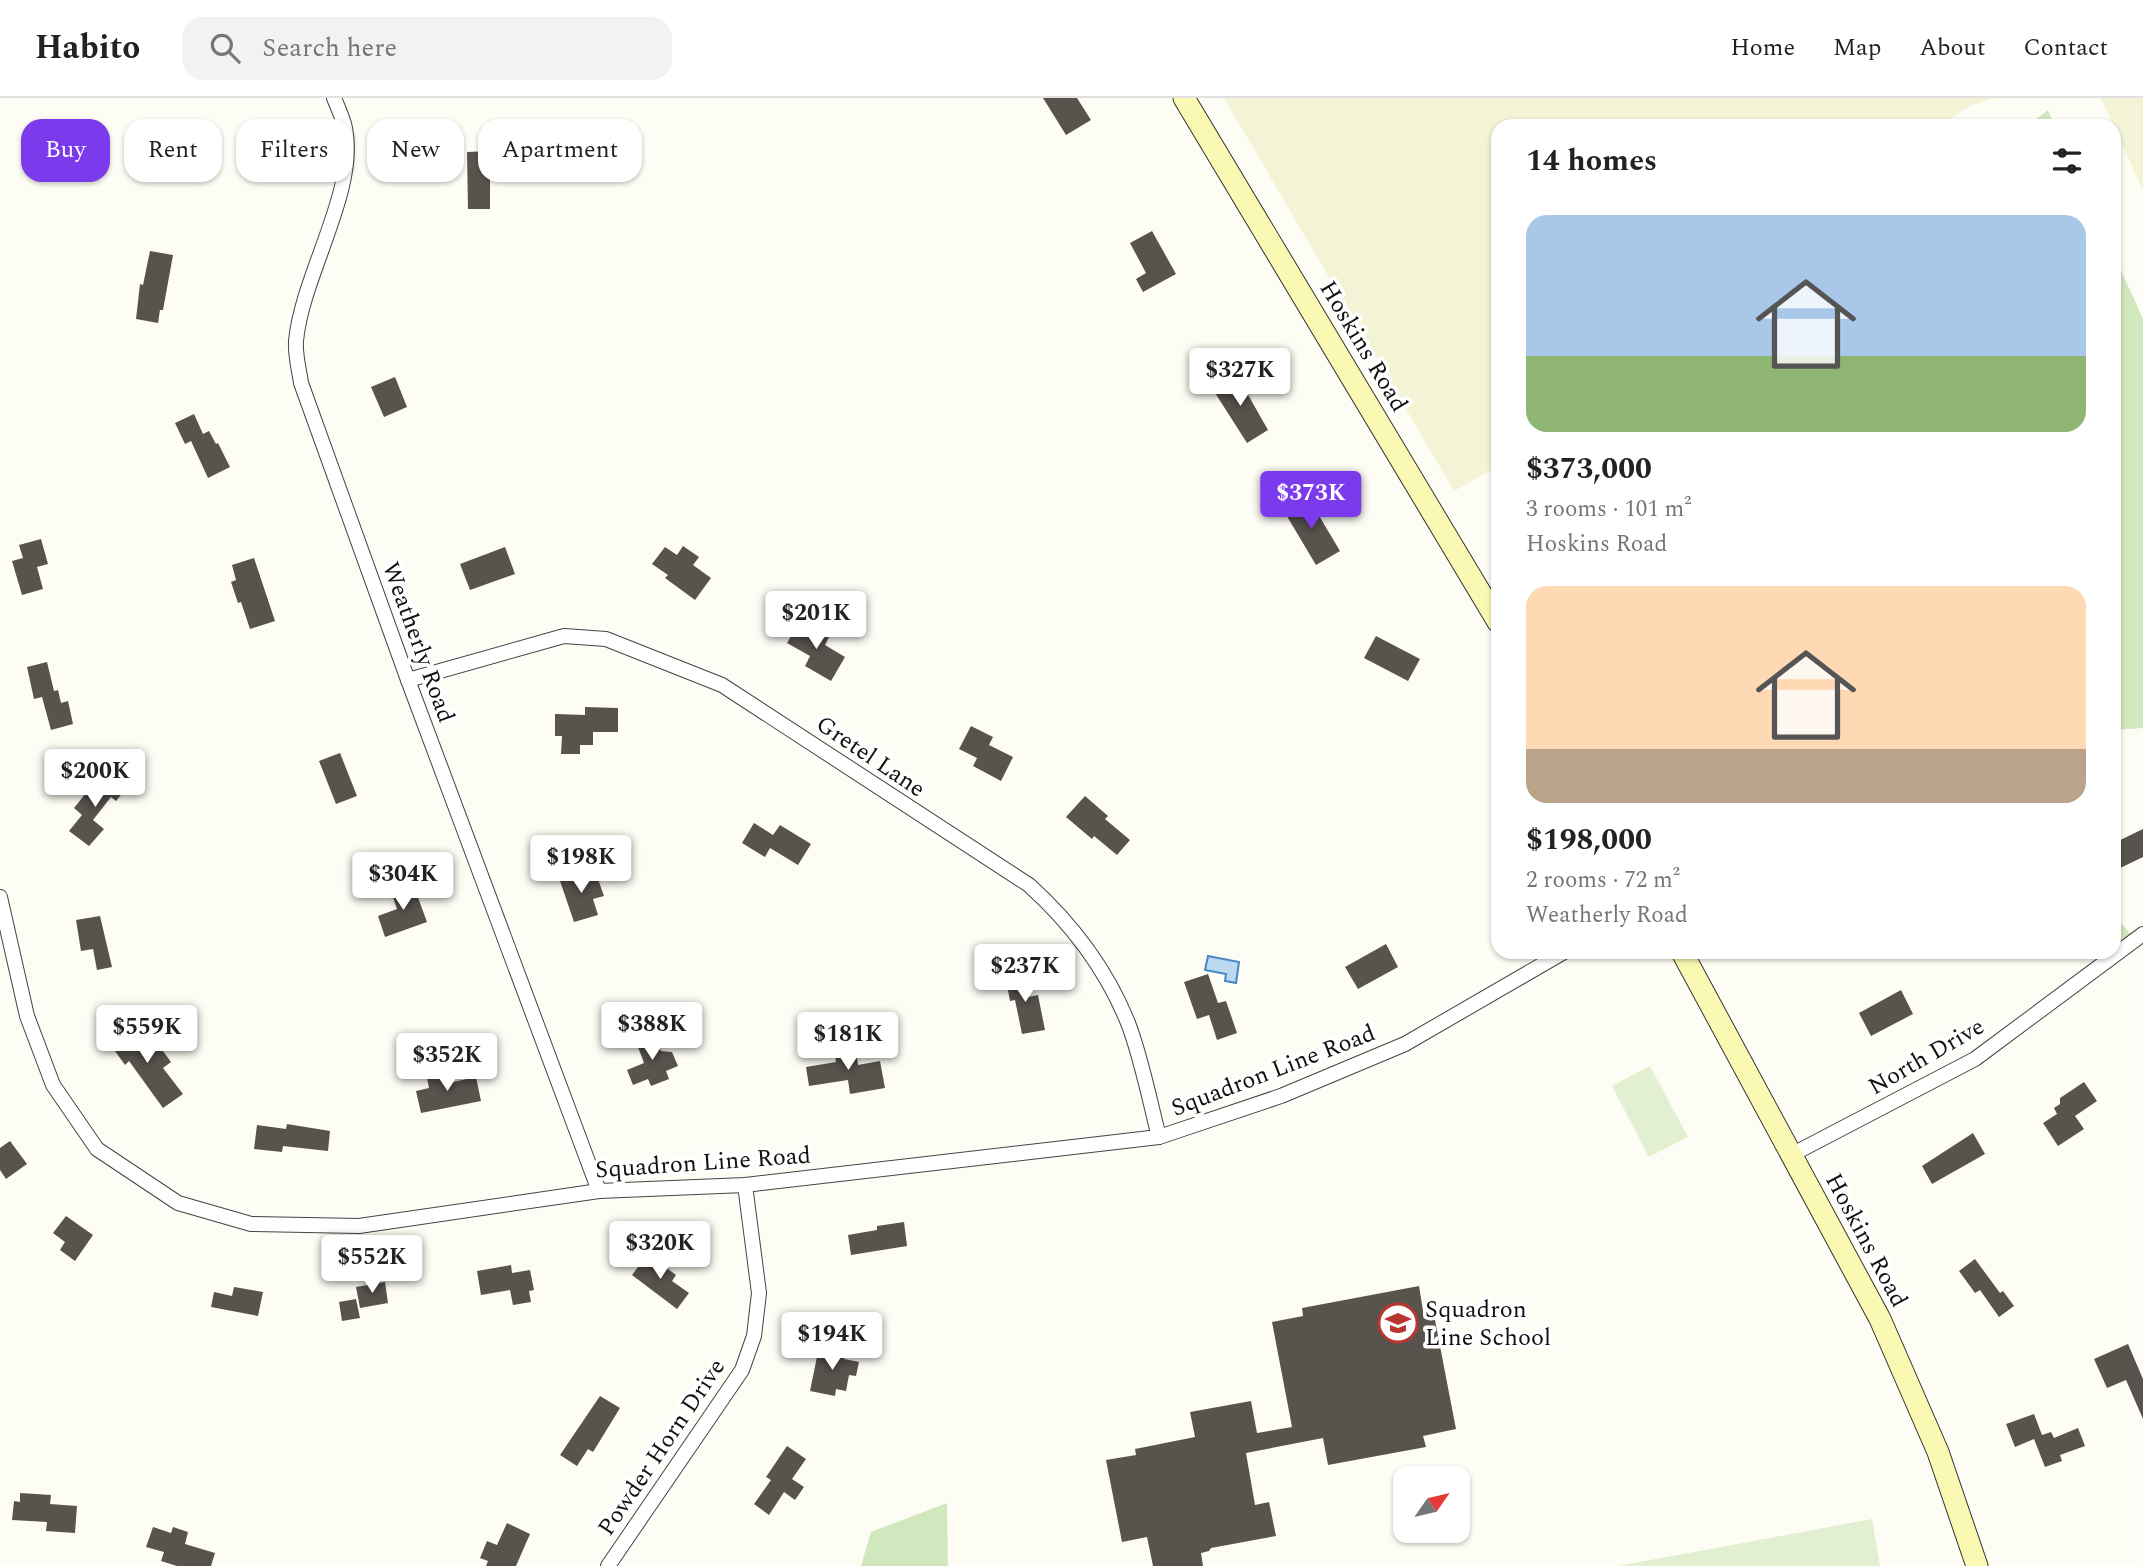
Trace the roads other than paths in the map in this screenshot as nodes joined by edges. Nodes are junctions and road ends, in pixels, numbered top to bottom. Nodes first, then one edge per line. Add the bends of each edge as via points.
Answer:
1 (334, 98) edge
2 (1184, 98) edge
3 (1491, 610) edge
4 (408, 680) junction
5 (0, 897) edge
6 (2143, 934) edge
7 (2121, 950) edge
8 (1552, 959) edge
9 (1686, 959) edge
10 (2109, 959) edge
11 (1159, 1137) junction
12 (1791, 1155) junction
13 (746, 1185) junction
14 (600, 1191) junction
15 (608, 1566) edge
16 (1977, 1566) edge

1 - 4 street, Weatherly Road via 345,128 344,183 299,323 297,362
2 - 3 street, Hoskins Road
4 - 11 street, Gretel Lane via 564,636 606,639 722,685 1029,885 1057,911 1100,967 1128,1024
4 - 14 street, Weatherly Road
5 - 14 street, Squadron Line Road via 27,1016 53,1085 97,1150 178,1203 251,1224 359,1226
6 - 7 street, North Drive
8 - 11 street, Squadron Line Road via 1405,1044 1281,1096
9 - 12 street, Hoskins Road
10 - 12 street, North Drive via 1975,1059
11 - 13 street, Squadron Line Road
12 - 16 street, Hoskins Road via 1880,1319 1913,1391
13 - 14 street, Squadron Line Road
13 - 15 street, Powder Horn Drive via 759,1293 754,1336 742,1370

